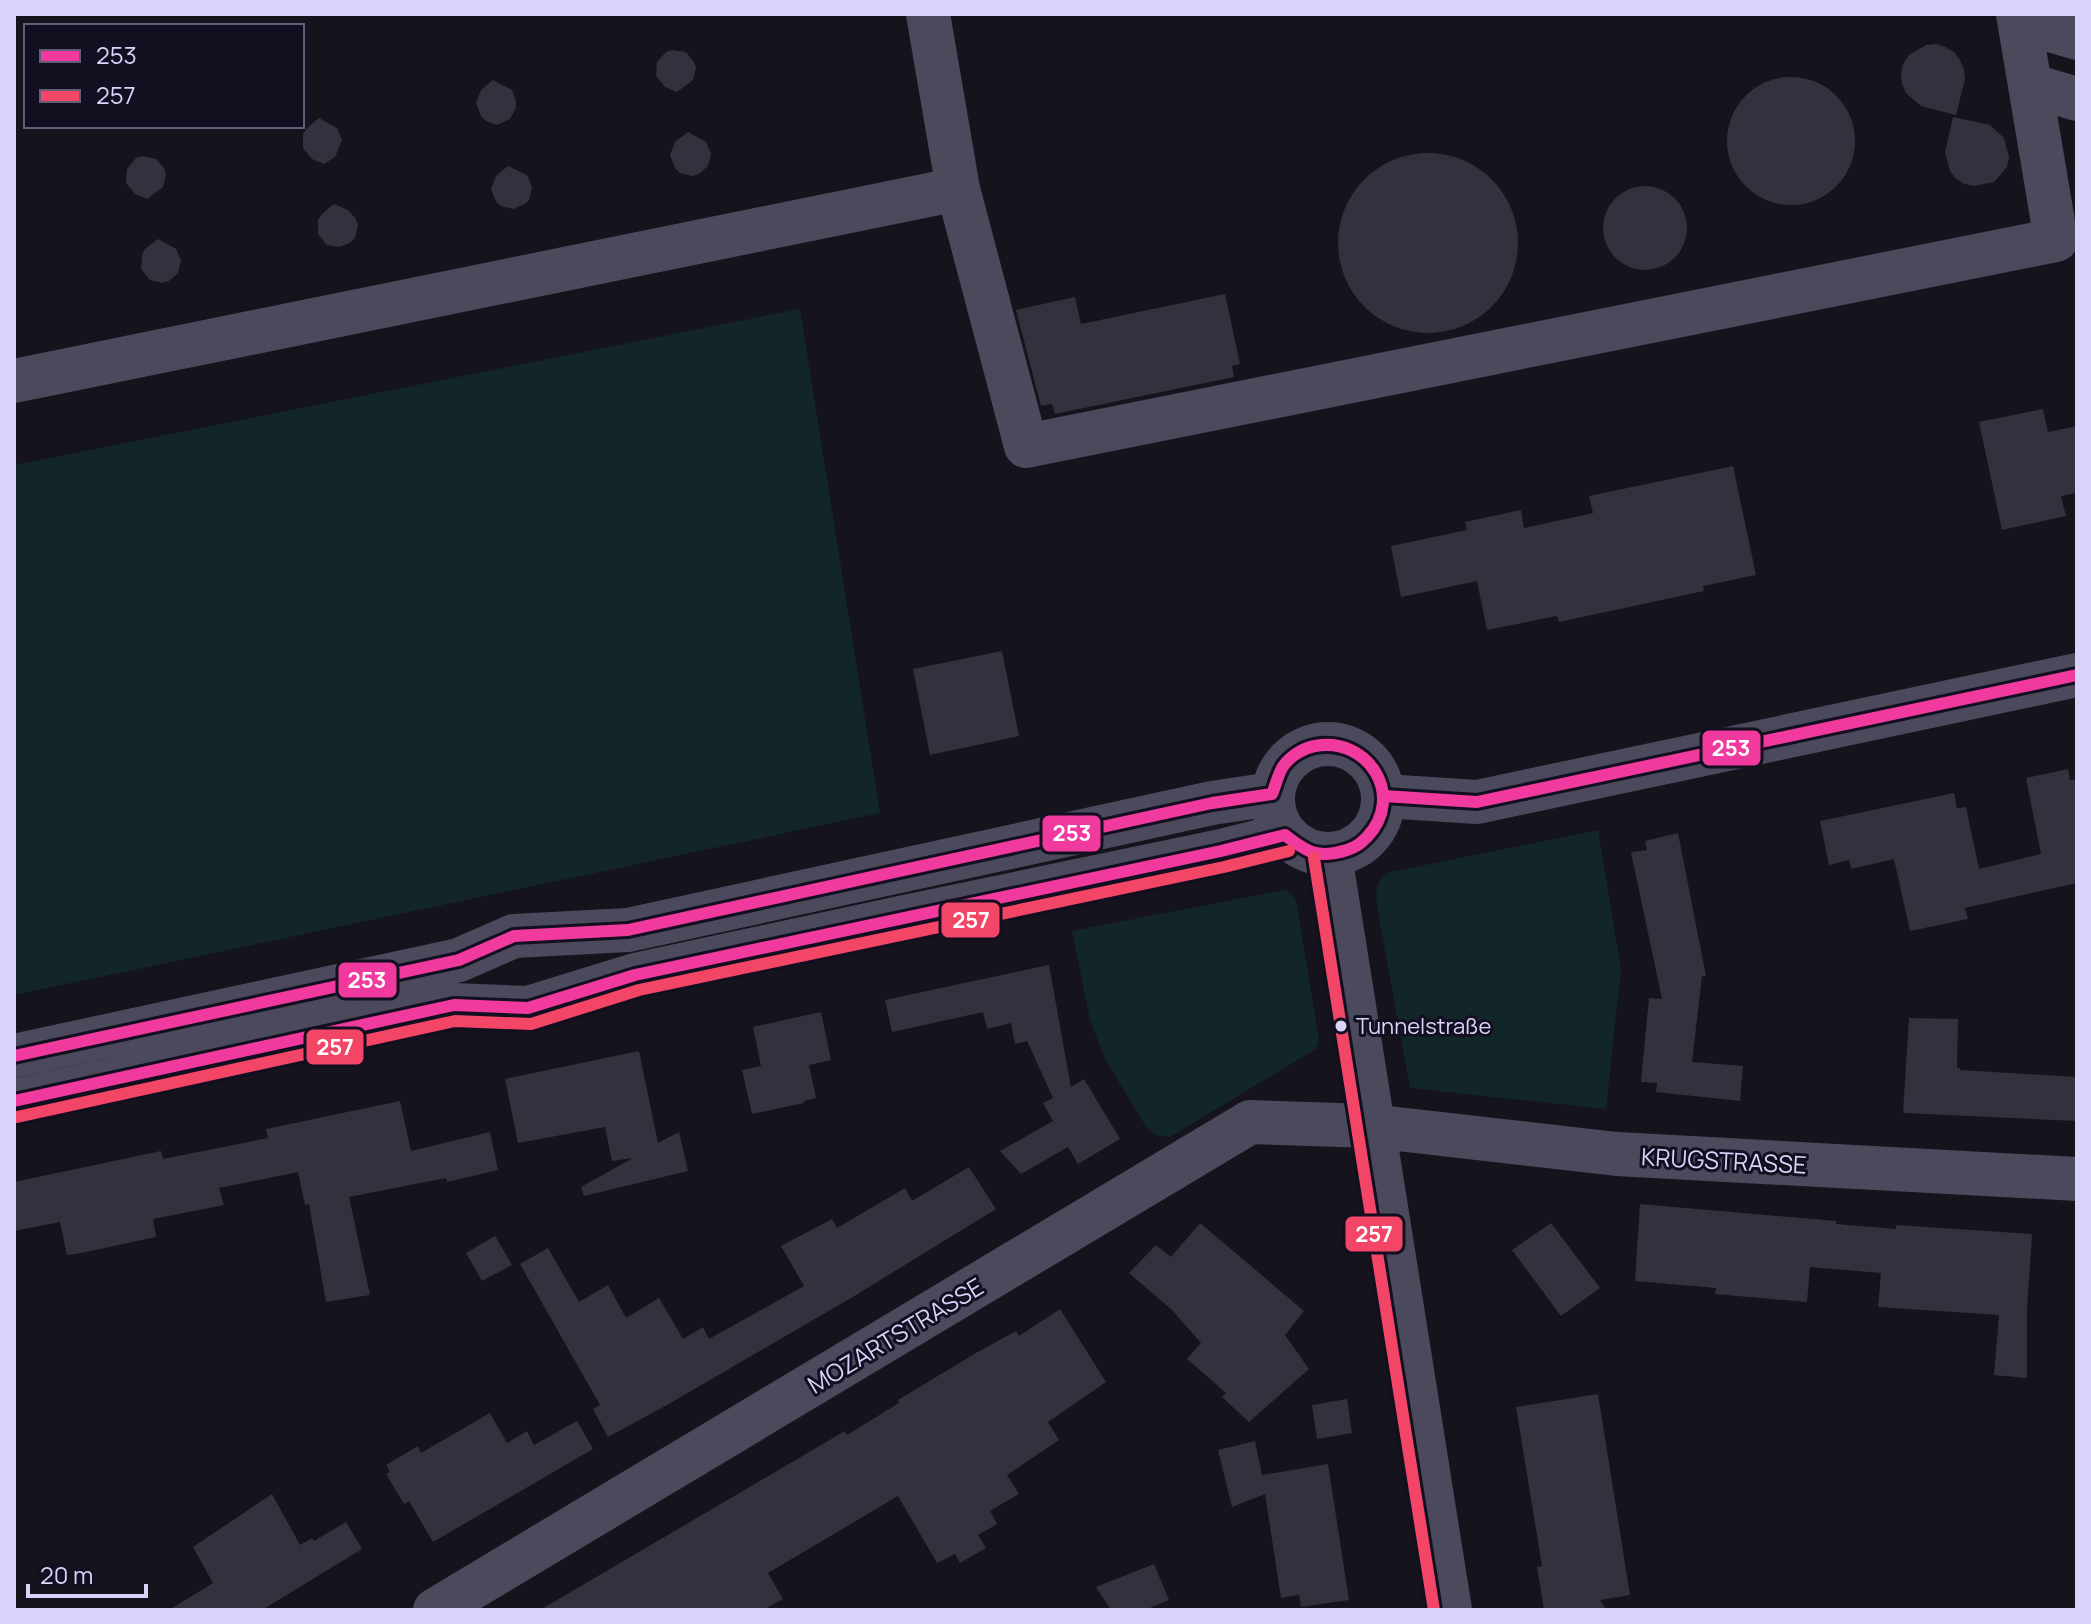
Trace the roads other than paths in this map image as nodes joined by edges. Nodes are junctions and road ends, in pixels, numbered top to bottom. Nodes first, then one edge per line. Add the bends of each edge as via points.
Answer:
1 (928, 14) edge
2 (2019, 18) edge
3 (2077, 38) edge
4 (2030, 85) junction
5 (2077, 99) edge
6 (2060, 161) edge
7 (958, 189) junction
8 (2067, 246) edge
9 (14, 381) edge
10 (2077, 675) edge
11 (1272, 794) junction
12 (1384, 796) junction
13 (1285, 835) junction
14 (1330, 855) junction
15 (14, 1056) edge
16 (14, 1101) edge
17 (1371, 1126) junction
18 (2077, 1179) edge
19 (435, 1610) edge
20 (1450, 1610) edge

1 - 7 street
2 - 3 street
2 - 4 street
4 - 5 street
4 - 6 street
6 - 8 street
7 - 8 street via 1026,446
7 - 9 street
10 - 12 street via 1477,802
11 - 12 street via 1284,765 1304,748 1330,743 1356,751 1376,771
11 - 13 street via 1274,814
11 - 15 street via 628,930 514,936 459,960
12 - 14 street via 1377,826 1357,847
13 - 14 street via 1306,851
13 - 16 street via 635,975 528,1008 454,1005
14 - 17 street
17 - 18 street, KRUGSTRASSE via 1617,1154
17 - 19 street, MOZARTSTRASSE via 1250,1122
17 - 20 street

